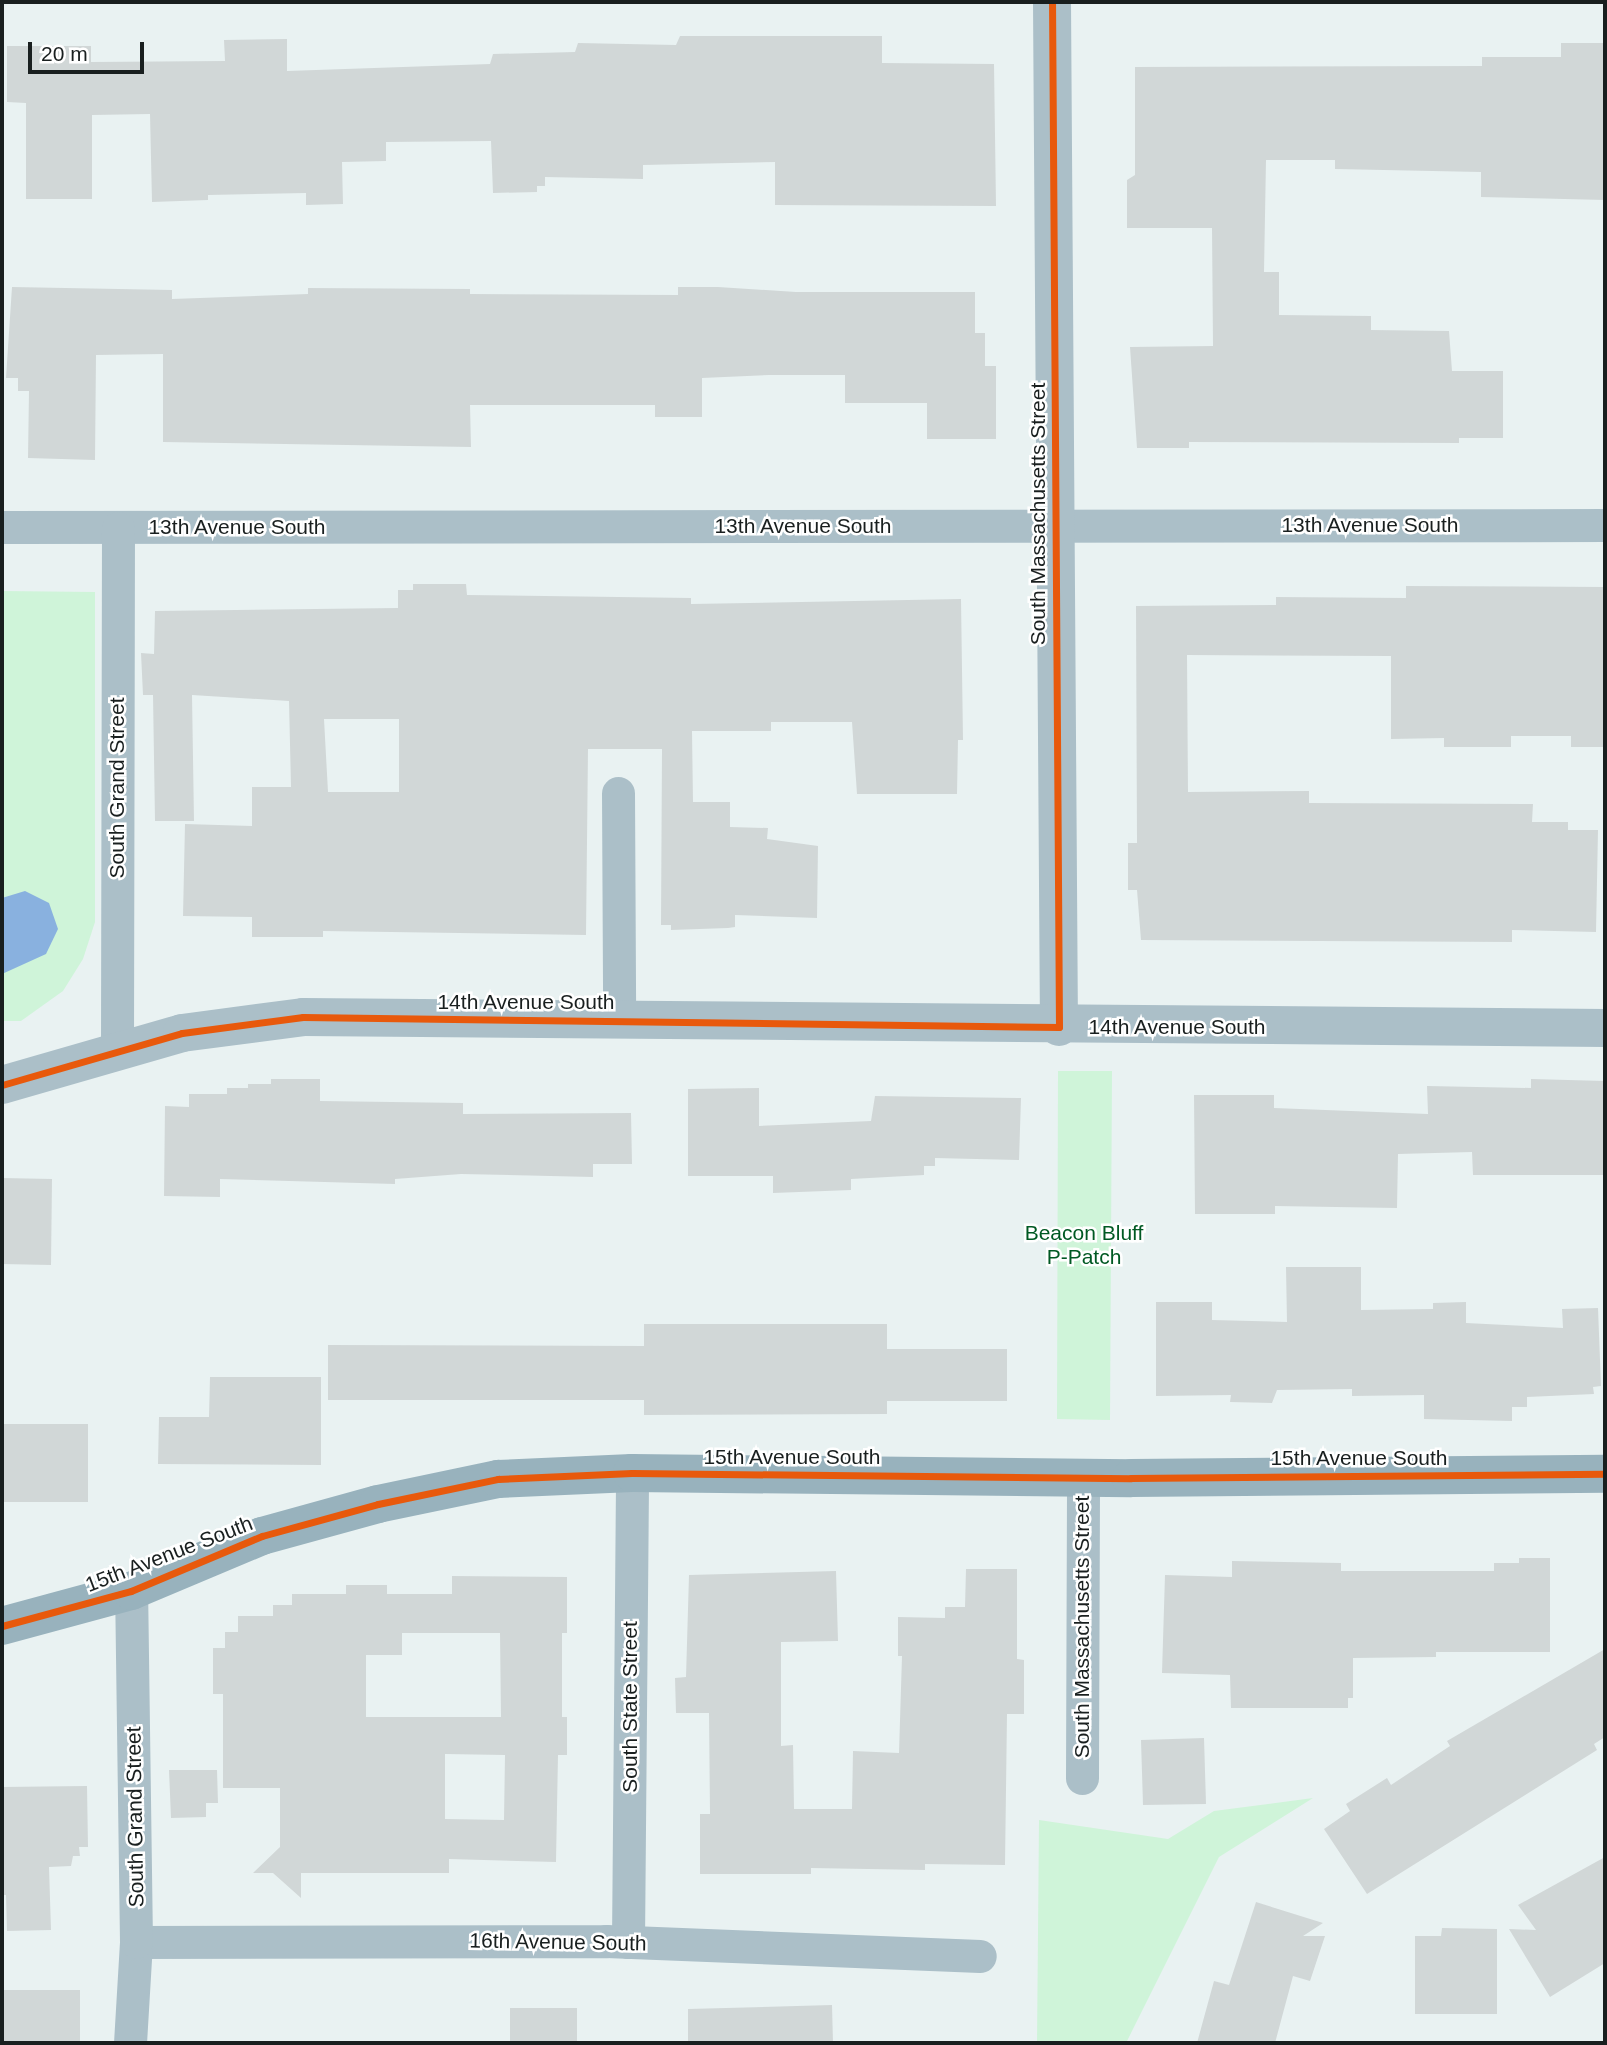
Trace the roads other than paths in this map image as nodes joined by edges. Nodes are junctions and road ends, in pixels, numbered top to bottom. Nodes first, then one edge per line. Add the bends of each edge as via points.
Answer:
1 (1052, 2) edge
2 (1056, 525) junction
3 (1605, 525) edge
4 (2, 527) edge
5 (118, 528) junction
6 (618, 793) dead end
7 (619, 1020) junction
8 (1059, 1027) junction
9 (1605, 1028) edge
10 (117, 1048) junction
11 (2, 1085) edge
12 (632, 1473) junction
13 (1605, 1474) edge
14 (1083, 1477) junction
15 (131, 1591) junction
16 (2, 1626) edge
17 (1082, 1778) dead end
18 (136, 1942) junction
19 (628, 1942) junction
20 (980, 1956) dead end
21 (130, 2043) edge

1 - 2 street, South Massachusetts Street
2 - 3 street, 13th Avenue South
2 - 5 street, 13th Avenue South
2 - 8 street, South Massachusetts Street
4 - 5 street, 13th Avenue South
5 - 10 street, South Grand Street
6 - 7 street
7 - 8 street, 14th Avenue South
7 - 10 street, 14th Avenue South via 303,1017 234,1024
8 - 9 street, 14th Avenue South
10 - 11 street, 14th Avenue South via 81,1065
12 - 14 main road, 15th Avenue South
12 - 15 main road, 15th Avenue South via 498,1479 378,1504 262,1536
12 - 19 street, South State Street
13 - 14 main road, 15th Avenue South
14 - 17 street, South Massachusetts Street
15 - 16 main road, 15th Avenue South
15 - 18 street, South Grand Street
18 - 19 street, 16th Avenue South
18 - 21 street, South Grand Street
19 - 20 street, 16th Avenue South

